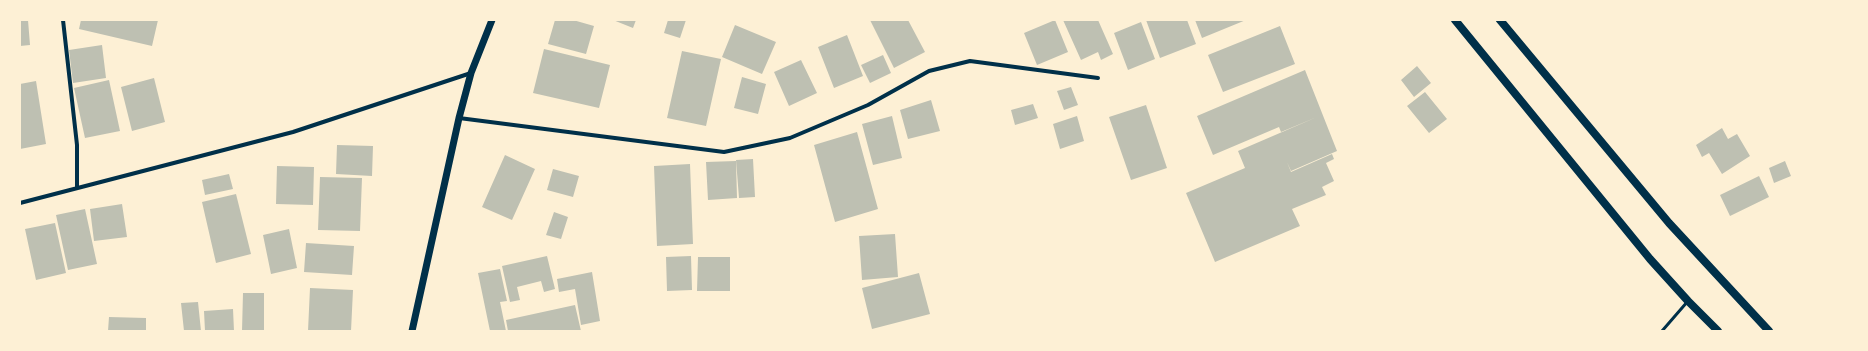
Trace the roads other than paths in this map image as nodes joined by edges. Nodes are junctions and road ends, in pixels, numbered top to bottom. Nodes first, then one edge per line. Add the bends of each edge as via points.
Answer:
1 (63, 20) edge
2 (492, 20) edge
3 (1456, 20) edge
4 (1500, 20) edge
5 (472, 73) junction
6 (1098, 78) dead end
7 (459, 118) junction
8 (77, 187) junction
9 (20, 203) edge
10 (1688, 301) junction
11 (412, 331) edge
12 (1662, 331) edge
13 (1718, 331) edge
14 (1769, 331) edge

1 - 8 street via 78,145
2 - 5 street
3 - 10 main road via 1650,259
4 - 14 main road via 1669,223
5 - 7 street
5 - 8 street via 293,132
6 - 7 street via 970,61 929,71 868,105 790,138 724,152
7 - 11 street
8 - 9 street
10 - 12 lane
10 - 13 main road

